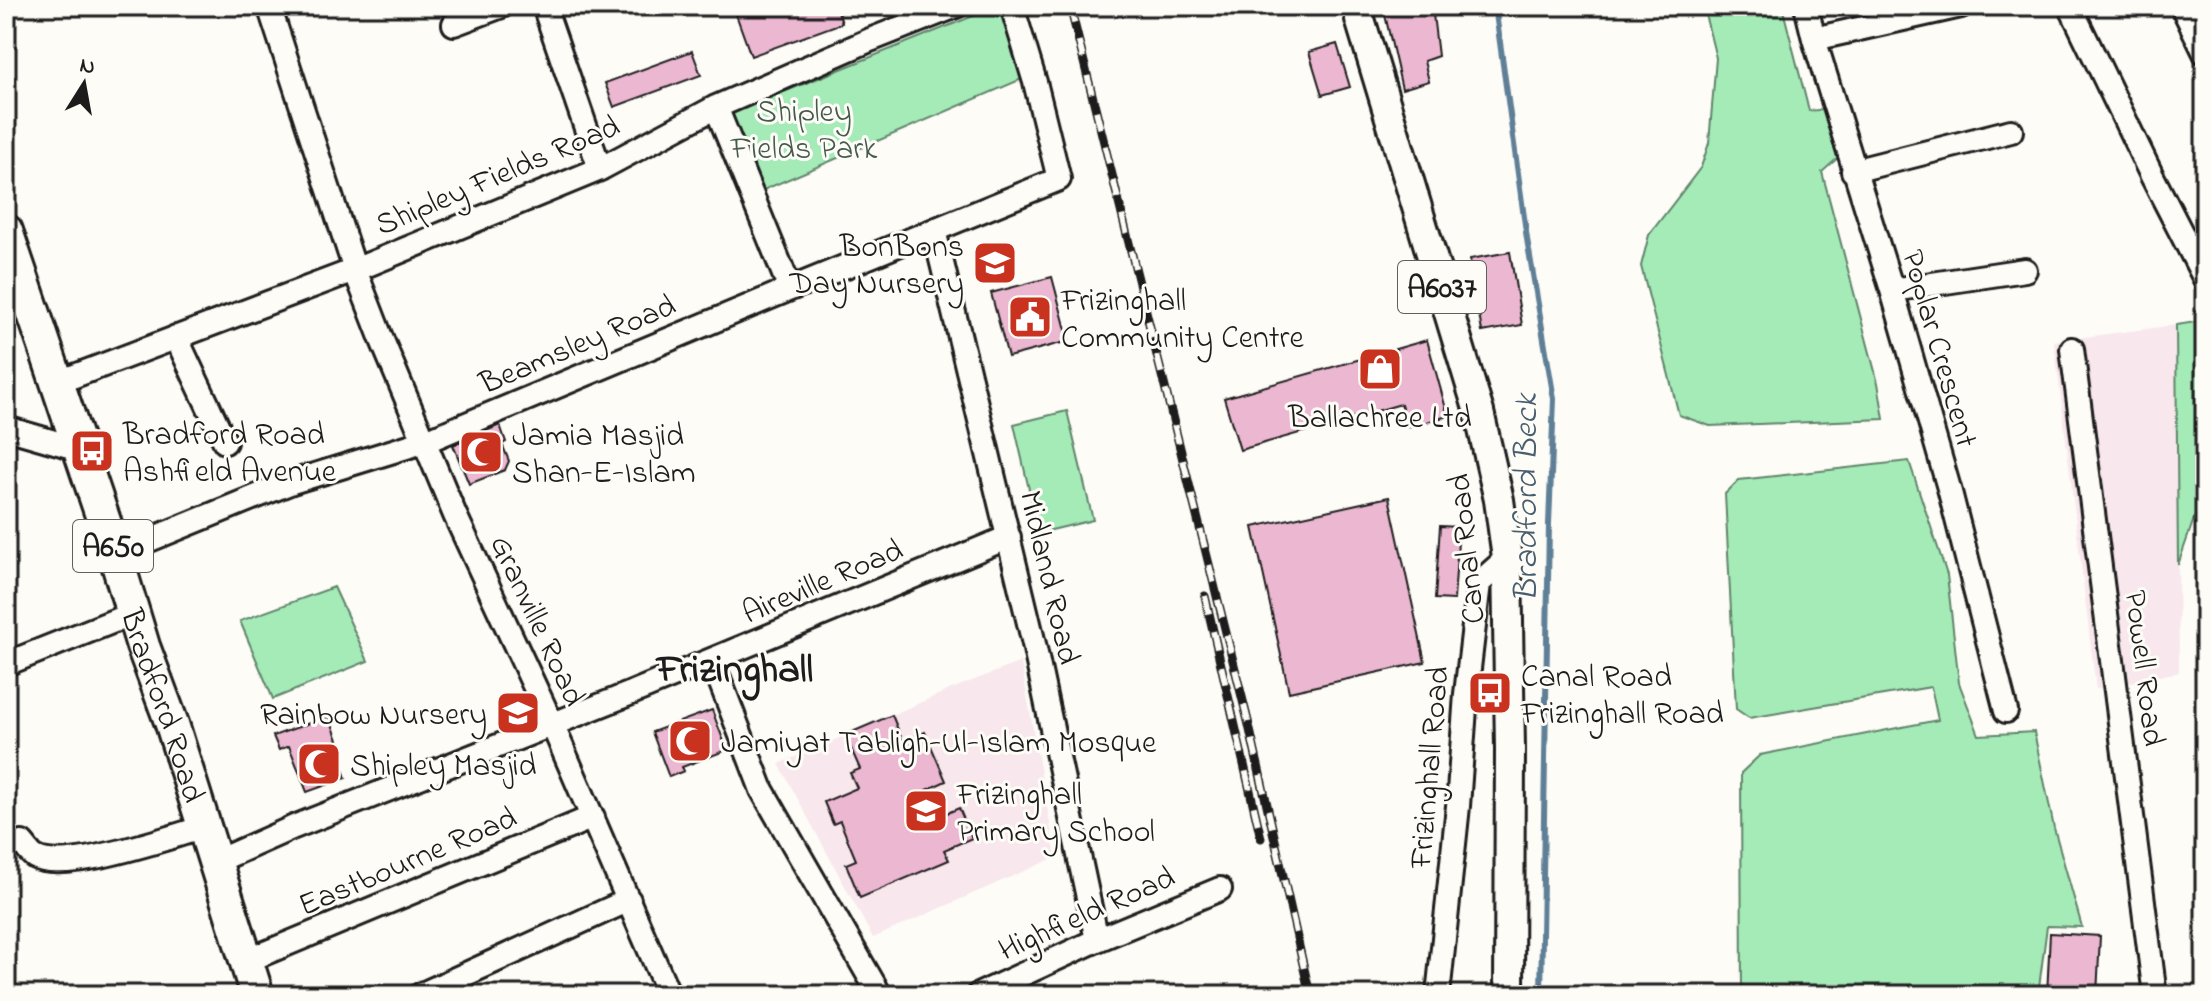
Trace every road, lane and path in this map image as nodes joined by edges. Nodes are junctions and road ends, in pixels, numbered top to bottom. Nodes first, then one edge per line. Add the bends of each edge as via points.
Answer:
1 (269, 6) edge
2 (502, 6) edge
3 (544, 6) edge
4 (956, 6) edge
5 (1012, 6) edge
6 (1806, 6) edge
7 (1961, 6) edge
8 (2070, 6) edge
9 (2182, 6) edge
10 (1360, 13) edge
11 (454, 24) dead end
12 (1814, 39) junction
13 (2205, 53) edge
14 (716, 107) junction
15 (2011, 131) dead end
16 (600, 169) junction
17 (1853, 171) junction
18 (934, 230) junction
19 (6, 231) edge
20 (355, 270) junction
21 (2025, 270) dead end
22 (2205, 279) edge
23 (790, 289) junction
24 (1892, 290) junction
25 (176, 337) junction
26 (2072, 349) dead end
27 (56, 383) junction
28 (6, 428) edge
29 (426, 441) junction
30 (225, 442) dead end
31 (79, 449) junction
32 (1009, 537) junction
33 (115, 554) junction
34 (1507, 558) junction
35 (134, 613) junction
36 (712, 660) junction
37 (6, 664) edge
38 (2006, 711) dead end
39 (552, 724) junction
40 (593, 817) junction
41 (204, 827) junction
42 (22, 843) dead end
43 (215, 862) junction
44 (1220, 889) dead end
45 (629, 900) junction
46 (1097, 940) junction
47 (246, 961) junction
48 (257, 995) edge
49 (420, 995) edge
50 (669, 995) edge
51 (880, 995) edge
52 (978, 995) edge
53 (1438, 995) edge
54 (1509, 995) edge
55 (2155, 995) edge

1 - 20 street, Granville Road
2 - 11 street
3 - 16 street
4 - 14 street, Shipley Fields Road
5 - 18 street, Beamsley Road via 1059,179
6 - 12 street, Poplar Crescent
7 - 12 street
8 - 22 street
9 - 13 street
10 - 34 main road, Canal Road / A6037 via 1479,412
12 - 17 street, Poplar Crescent
14 - 16 street, Shipley Fields Road
14 - 23 street
15 - 17 street
16 - 20 street, Shipley Fields Road
17 - 24 street, Poplar Crescent
18 - 23 street, Beamsley Road
18 - 32 street, Midland Road
19 - 27 highway, Bradford Road / A650
20 - 25 street, Shipley Fields Road
20 - 29 street, Granville Road
21 - 24 street
23 - 29 street, Beamsley Road
24 - 38 street, Poplar Crescent
25 - 27 street, Shipley Fields Road
25 - 30 street
26 - 55 street, Powell Road
27 - 31 highway, Bradford Road / A650
28 - 31 street
29 - 33 street, Beamsley Road via 292,482
29 - 39 street, Granville Road
31 - 33 highway, Bradford Road / A650
32 - 36 street, Aireville Road
32 - 46 street, Midland Road
33 - 35 highway, Bradford Road / A650
34 - 53 street, Frizinghall Road via 1479,583
34 - 54 main road, Canal Road / A6037
35 - 37 street
35 - 41 highway, Bradford Road / A650
36 - 39 street, Aireville Road
36 - 51 street via 762,790
39 - 40 street, Granville Road
39 - 43 street, Aireville Road
40 - 45 street, Granville Road
40 - 47 street, Eastbourne Road
41 - 42 street via 135,848 55,862 35,857
41 - 43 highway, Bradford Road / A650
43 - 47 highway, A650
44 - 46 street, Highfield Road
45 - 49 street
45 - 50 street, Granville Road
46 - 52 street, Highfield Road
47 - 48 highway, A650

